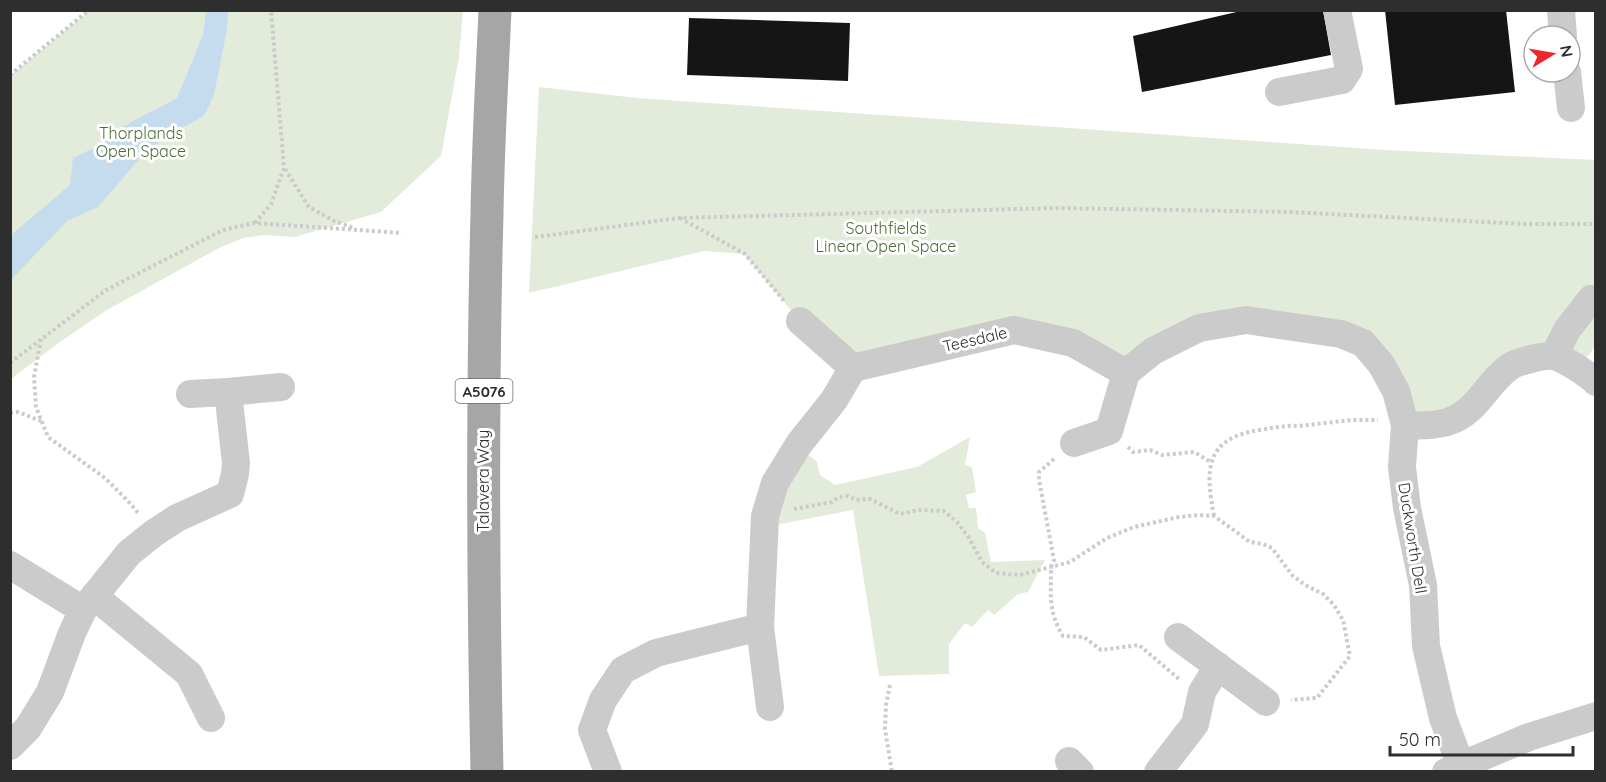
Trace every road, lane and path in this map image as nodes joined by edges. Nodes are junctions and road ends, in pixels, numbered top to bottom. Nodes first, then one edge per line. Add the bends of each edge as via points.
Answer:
1 (89, 10) edge
2 (272, 10) edge
3 (495, 10) edge
4 (1337, 10) edge
5 (10, 75) edge
6 (1568, 84) edge
7 (1279, 92) dead end
8 (1571, 108) dead end
9 (285, 168) junction
10 (679, 218) junction
11 (254, 223) junction
12 (1596, 224) edge
13 (358, 230) junction
14 (402, 233) dead end
15 (535, 237) dead end
16 (1591, 299) dead end
17 (800, 321) joint
18 (41, 339) junction
19 (1554, 356) junction
20 (10, 363) edge
21 (853, 368) junction
22 (1126, 373) junction
23 (1596, 382) edge
24 (281, 387) dead end
25 (228, 392) junction
26 (190, 394) dead end
27 (10, 413) edge
28 (42, 421) junction
29 (1404, 422) junction
30 (1109, 431) junction
31 (1074, 442) joint
32 (1211, 462) junction
33 (766, 514) junction
34 (1214, 516) junction
35 (154, 533) junction
36 (10, 565) edge
37 (1051, 567) junction
38 (88, 603) junction
39 (760, 627) junction
40 (1178, 637) dead end
41 (1218, 666) junction
42 (890, 685) dead end
43 (1201, 696) junction
44 (1266, 702) joint
45 (770, 707) dead end
46 (1596, 716) edge
47 (211, 718) dead end
48 (10, 746) edge
49 (1454, 769) edge
50 (487, 771) edge
51 (608, 771) edge
52 (892, 771) edge
53 (1158, 771) edge

1 - 5 path
2 - 9 path
3 - 50 main road, Talavera Way / A5076 via 484,380
4 - 7 street via 1349,69 1342,80
6 - 8 street
9 - 11 path via 271,204
9 - 13 path via 309,207
10 - 12 path via 1057,207
10 - 15 path
10 - 17 path via 745,254
11 - 13 path
11 - 18 path via 223,230 106,290
13 - 14 path
16 - 19 street via 1567,330
17 - 21 street
18 - 20 path
18 - 28 path via 34,376 36,407
19 - 23 street
19 - 29 street via 1510,366 1475,406 1454,420 1422,426
21 - 22 street, Teesdale via 1014,330 1073,343
21 - 33 street via 775,483
22 - 29 street, Duckworth Dell via 1154,351 1199,328 1246,320 1341,334 1363,343 1381,364 1396,391
22 - 30 street
24 - 25 street
25 - 26 street
25 - 35 street via 236,463 230,494
27 - 28 path
28 - 35 path via 48,437 105,478
29 - 32 path via 1352,420 1244,432 1230,437
29 - 49 street, Duckworth Dell via 1402,467 1423,585 1426,646
30 - 31 street
30 - 32 path via 1133,452 1194,452
31 - 37 path via 1040,472 1054,561
32 - 34 path
33 - 37 path via 848,496 870,499 900,514 944,511 969,538 982,562 996,573 1020,575
33 - 39 street
34 - 37 path via 1179,517 1134,527 1107,538 1070,562
34 - 44 path via 1250,542 1272,548 1292,576 1323,594 1343,620 1350,656 1317,698
35 - 38 street via 129,554
36 - 38 street
37 - 43 path via 1052,611 1063,636 1084,637 1101,650 1139,645
38 - 47 street via 189,674
38 - 48 street via 50,692 28,728
39 - 45 street
39 - 51 street via 656,653 623,670 603,700 592,730
40 - 41 street
41 - 43 street
41 - 44 street
42 - 52 path via 885,729
43 - 53 street via 1195,724
46 - 49 street via 1528,737

